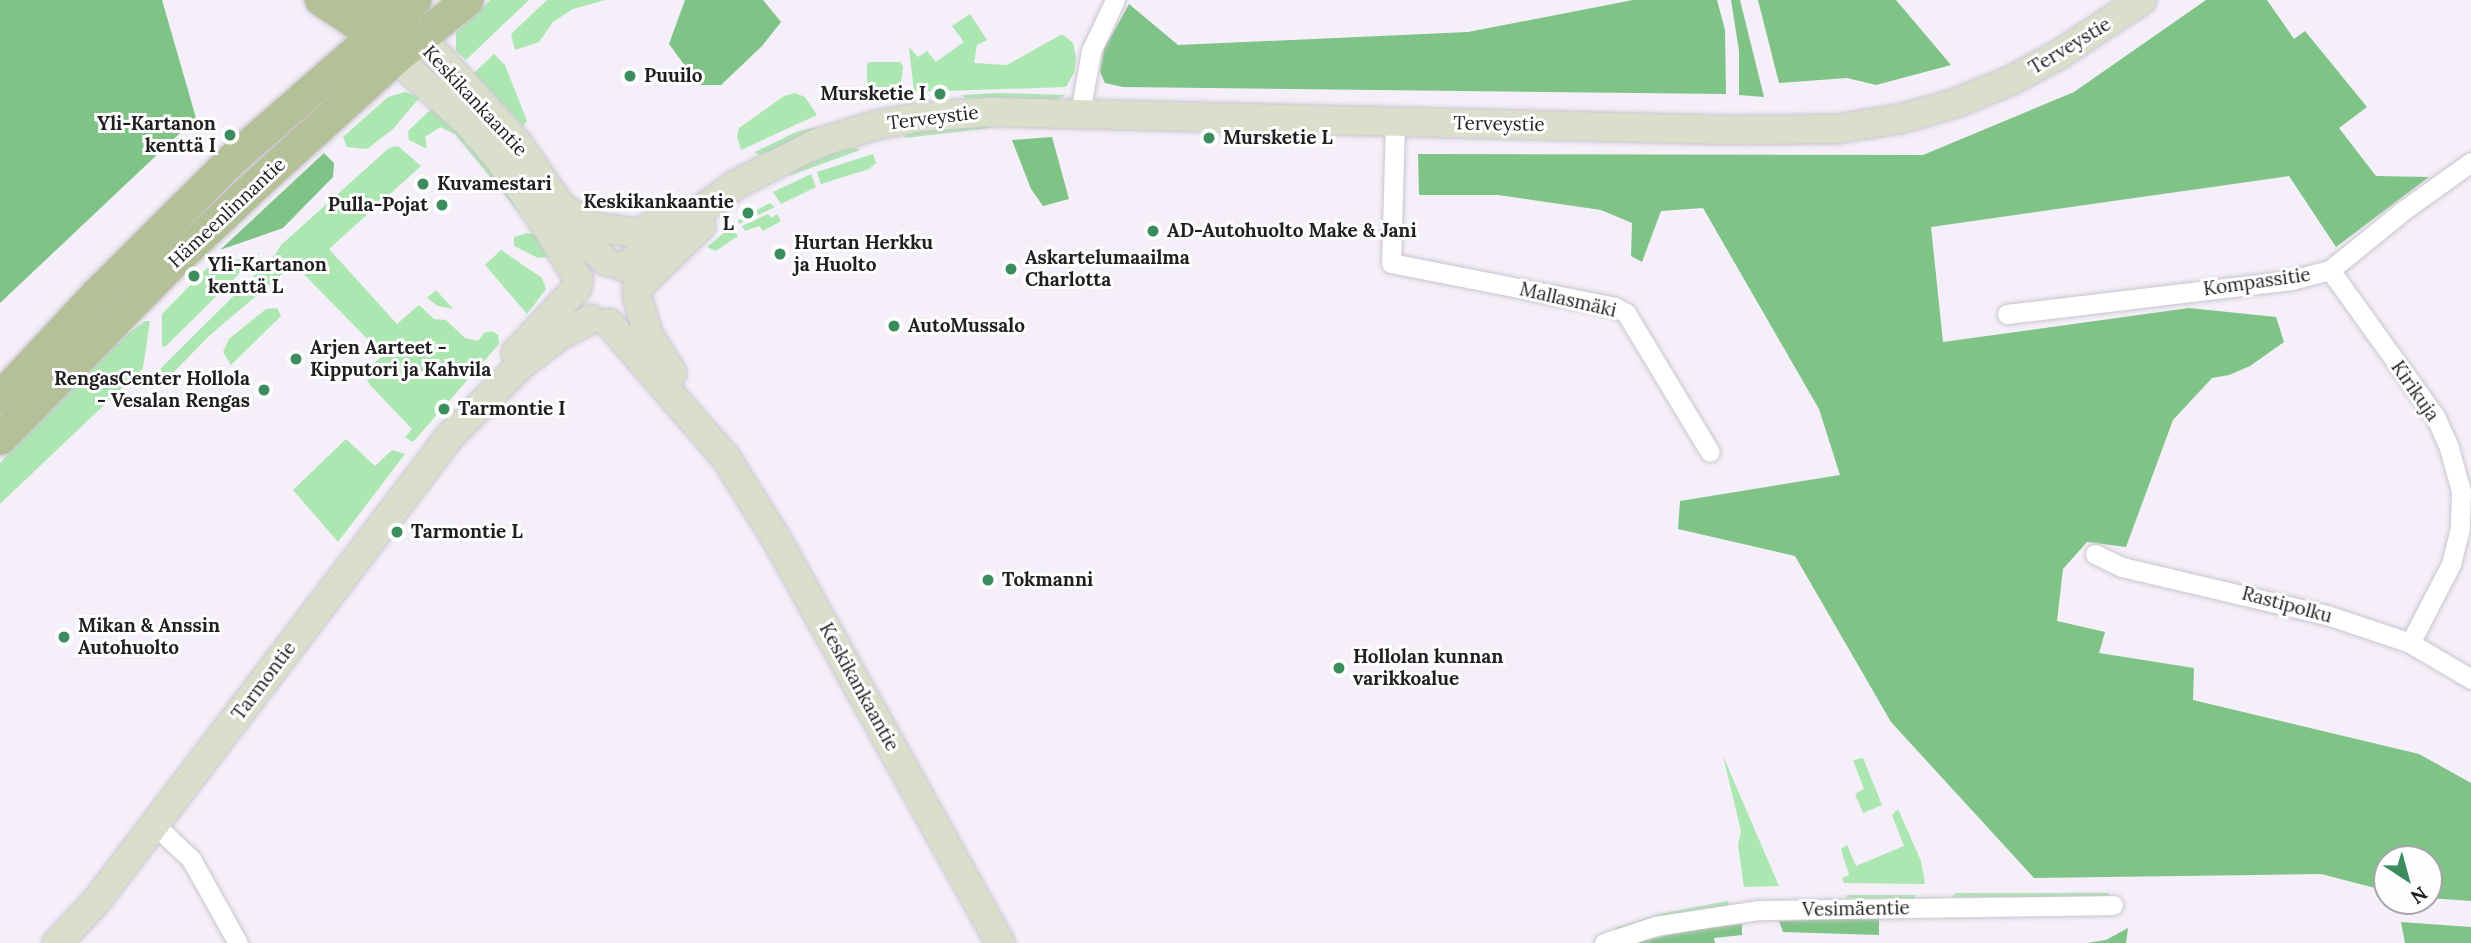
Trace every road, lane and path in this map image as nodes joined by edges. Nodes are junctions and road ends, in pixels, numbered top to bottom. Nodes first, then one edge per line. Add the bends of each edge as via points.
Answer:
1 (321, 0) edge
2 (365, 0) edge
3 (468, 0) edge
4 (1115, 0) edge
5 (2142, 0) edge
6 (393, 18) edge
7 (408, 49) junction
8 (1080, 113) junction
9 (1395, 122) junction
10 (822, 141) junction
11 (2471, 162) edge
12 (563, 209) junction
13 (2330, 270) junction
14 (626, 278) junction
15 (578, 284) junction
16 (2007, 314) dead end
17 (600, 321) junction
18 (0, 398) edge
19 (468, 416) junction
20 (708, 436) junction
21 (0, 439) edge
22 (1710, 452) dead end
23 (2095, 554) dead end
24 (2410, 643) junction
25 (2471, 679) edge
26 (155, 825) junction
27 (2113, 905) dead end
28 (57, 943) edge
29 (238, 943) edge
30 (1000, 943) edge
31 (1604, 943) edge

1 - 6 main road
2 - 6 main road
3 - 7 main road, Hämeenlinnantie
4 - 8 street via 1091,51
5 - 9 main road, Terveystie via 2012,80 1956,103 1887,121 1836,129 1731,130
6 - 7 main road
6 - 18 main road, Hämeenlinnantie via 233,159
7 - 12 main road, Keskikankaantie via 447,66 519,145
7 - 15 main road, Keskikankaantie via 500,160 539,215
7 - 21 main road, Hämeenlinnantie via 168,268
8 - 9 main road, Terveystie
8 - 10 main road, Terveystie via 920,117
9 - 22 street, Mallasmäki via 1391,263 1615,307 1626,313
10 - 12 main road, Terveystie via 737,171 638,233 592,226
10 - 14 main road, Terveystie via 816,151 751,188
11 - 13 street, Kompassitie
12 - 14 main road, Keskikankaantie via 585,242
13 - 16 street, Kompassitie via 2291,280
13 - 24 street, Kirikuja via 2435,416 2461,491 2460,528 2451,564
14 - 15 main road via 590,267
14 - 17 main road via 624,317
14 - 20 main road, Keskikankaantie via 648,334
15 - 17 main road via 579,305
15 - 19 main road, Tarmontie via 482,390
17 - 19 main road, Tarmontie via 559,335
17 - 20 main road, Keskikankaantie
19 - 26 main road, Tarmontie
20 - 30 main road, Keskikankaantie via 777,540
23 - 24 street, Rastipolku via 2122,567 2327,615
24 - 25 street, Rastipolku
26 - 28 main road, Tarmontie via 95,903
26 - 29 street via 191,859
27 - 31 street, Vesimäentie via 1758,910 1655,926

